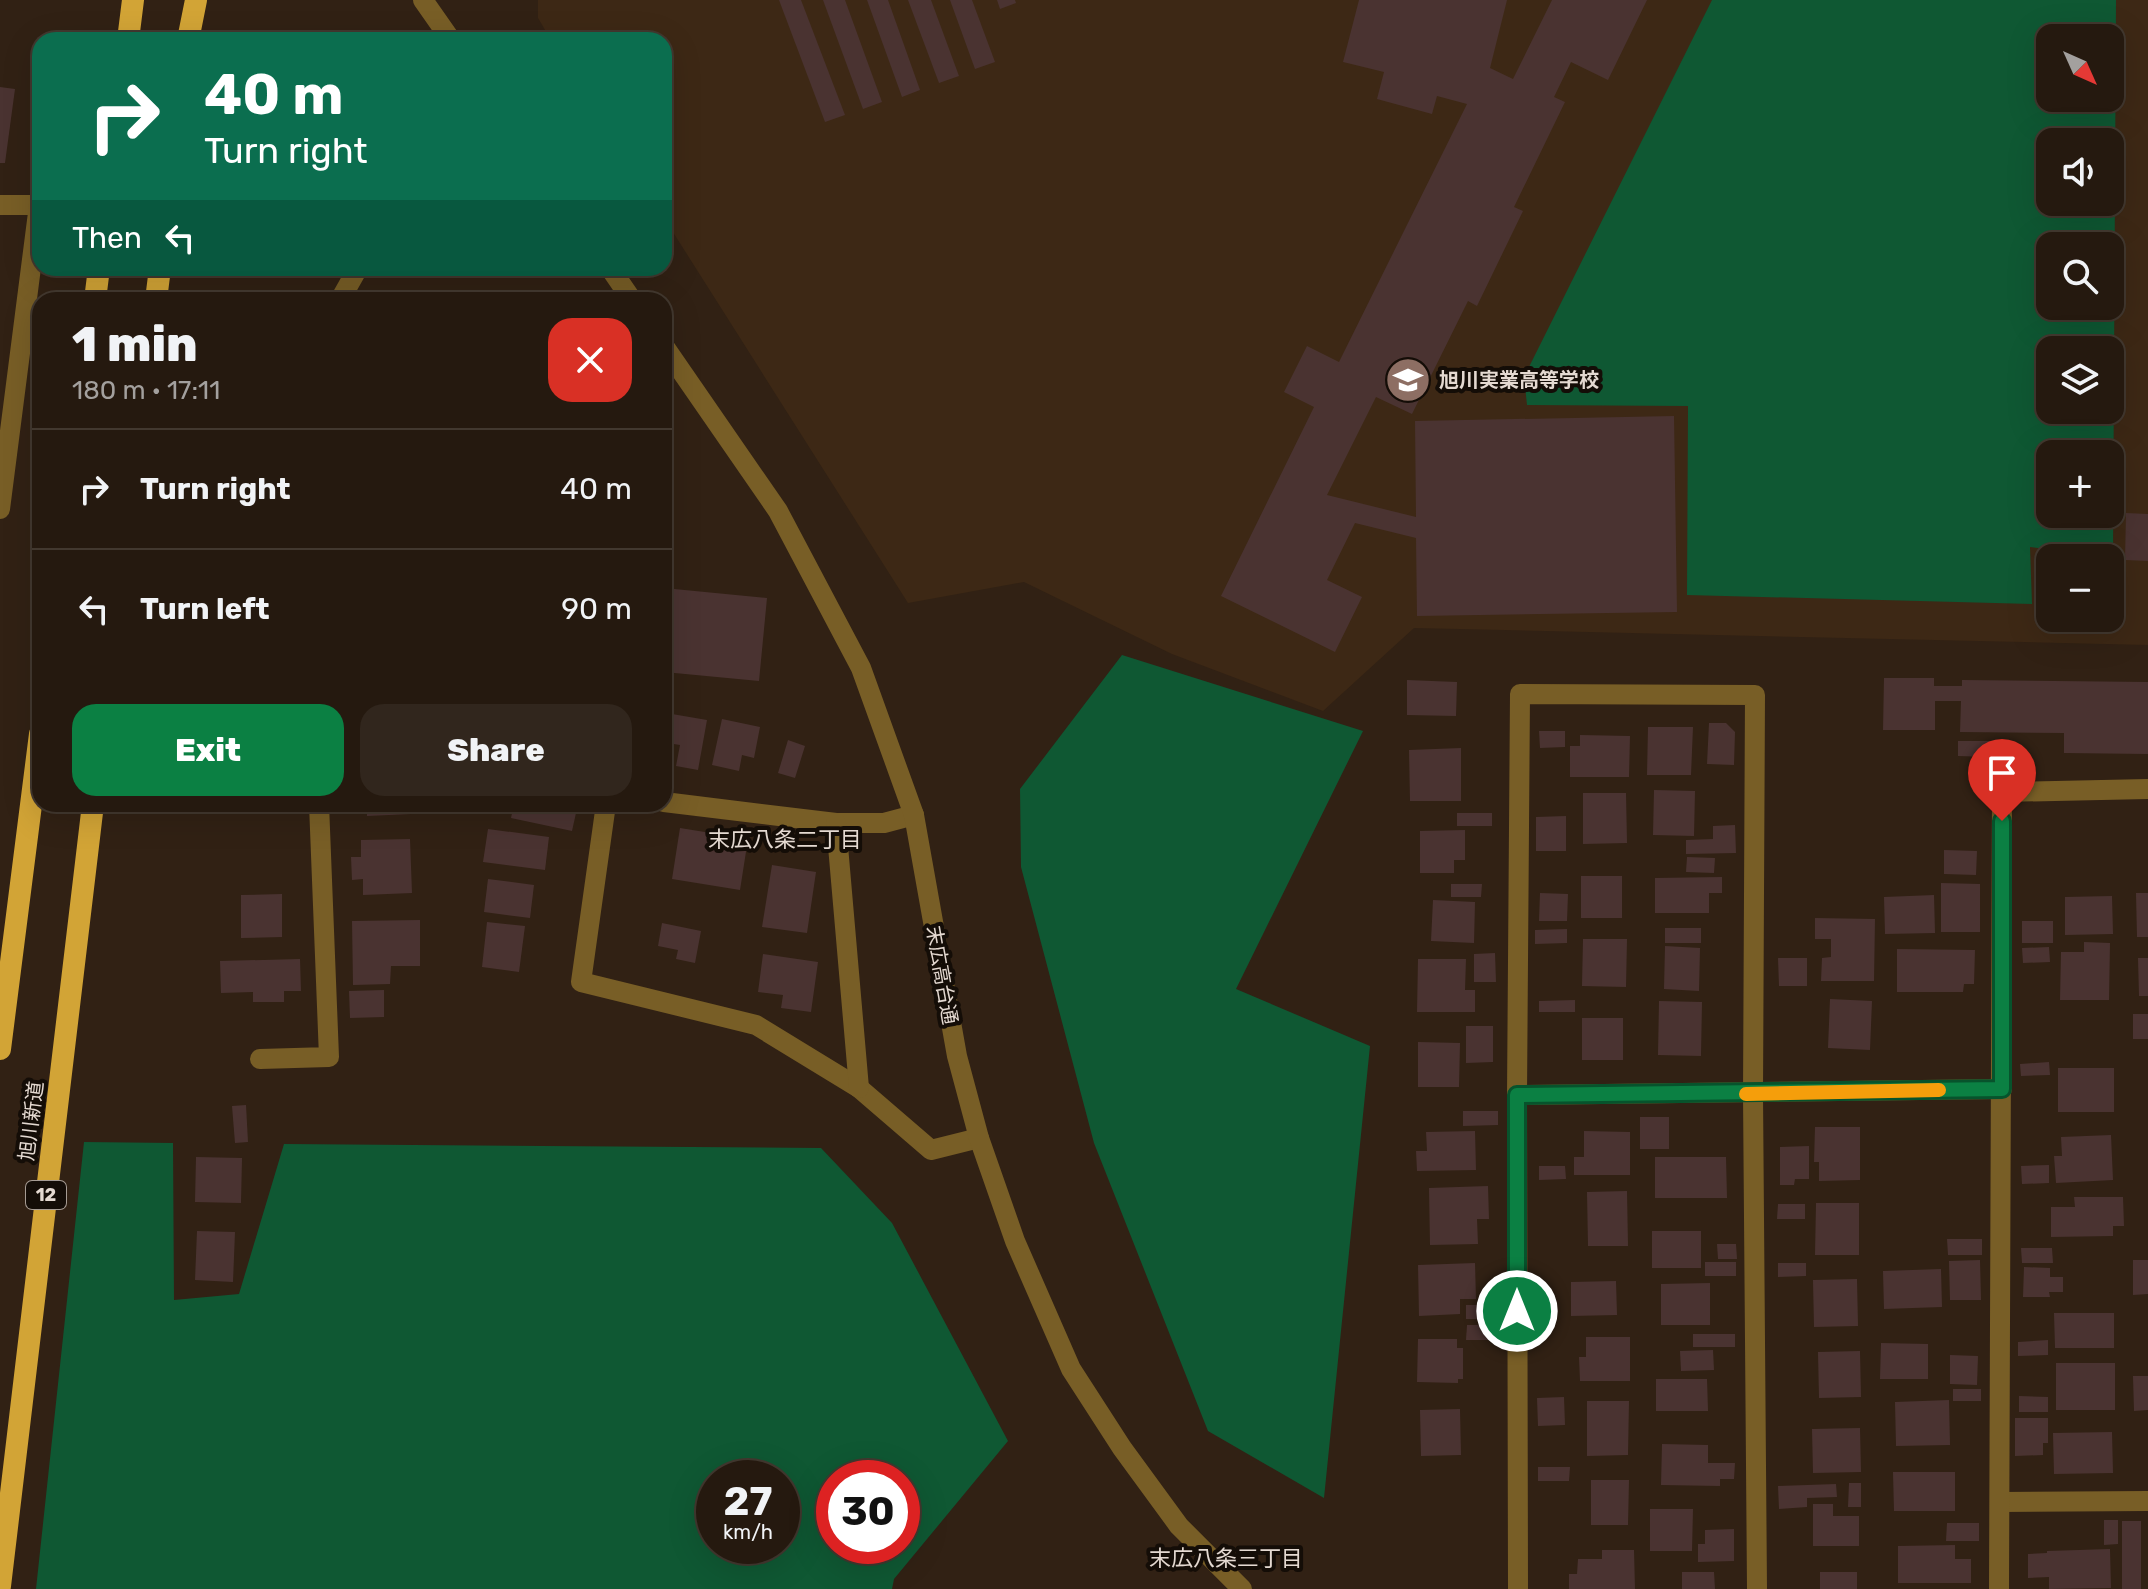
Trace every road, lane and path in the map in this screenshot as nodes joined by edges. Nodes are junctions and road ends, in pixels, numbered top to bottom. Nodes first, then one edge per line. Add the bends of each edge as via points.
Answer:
1 (133, 0) edge
2 (196, 0) edge
3 (423, 0) edge
4 (129, 32) edge
5 (190, 32) edge
6 (445, 32) edge
7 (0, 205) edge
8 (32, 205) edge
9 (32, 266) edge
10 (672, 358) edge
11 (0, 509) edge
12 (2148, 789) edge
13 (32, 797) edge
14 (672, 803) edge
15 (92, 812) edge
16 (319, 812) edge
17 (605, 812) edge
18 (914, 815) junction
19 (836, 823) junction
20 (0, 1049) edge
21 (260, 1059) dead end
22 (859, 1088) junction
23 (2002, 1089) junction
24 (1753, 1094) junction
25 (1517, 1095) junction
26 (979, 1138) junction
27 (2148, 1501) edge
28 (2000, 1502) junction
29 (0, 1586) edge
30 (1242, 1589) edge
31 (1518, 1589) edge
32 (1757, 1589) edge
33 (1999, 1589) edge

1 - 4 highway
2 - 5 highway
3 - 6 street
7 - 8 street
9 - 11 street
10 - 18 street, 末広高台通 via 778,511 861,668
12 - 23 street via 2002,792
13 - 20 highway
14 - 19 street
15 - 29 highway, 旭川新道 / 12
16 - 21 street via 329,1057
17 - 22 street via 581,982 756,1025
18 - 19 street via 884,823
18 - 26 street, 末広高台通 via 957,1056
19 - 22 street
22 - 26 street via 931,1150
23 - 24 street
23 - 28 street
24 - 25 street
24 - 25 street via 1755,695 1520,694
24 - 32 street
25 - 31 street
26 - 30 street, 末広高台通 via 1015,1241 1071,1369 1179,1526
27 - 28 street
28 - 33 street

